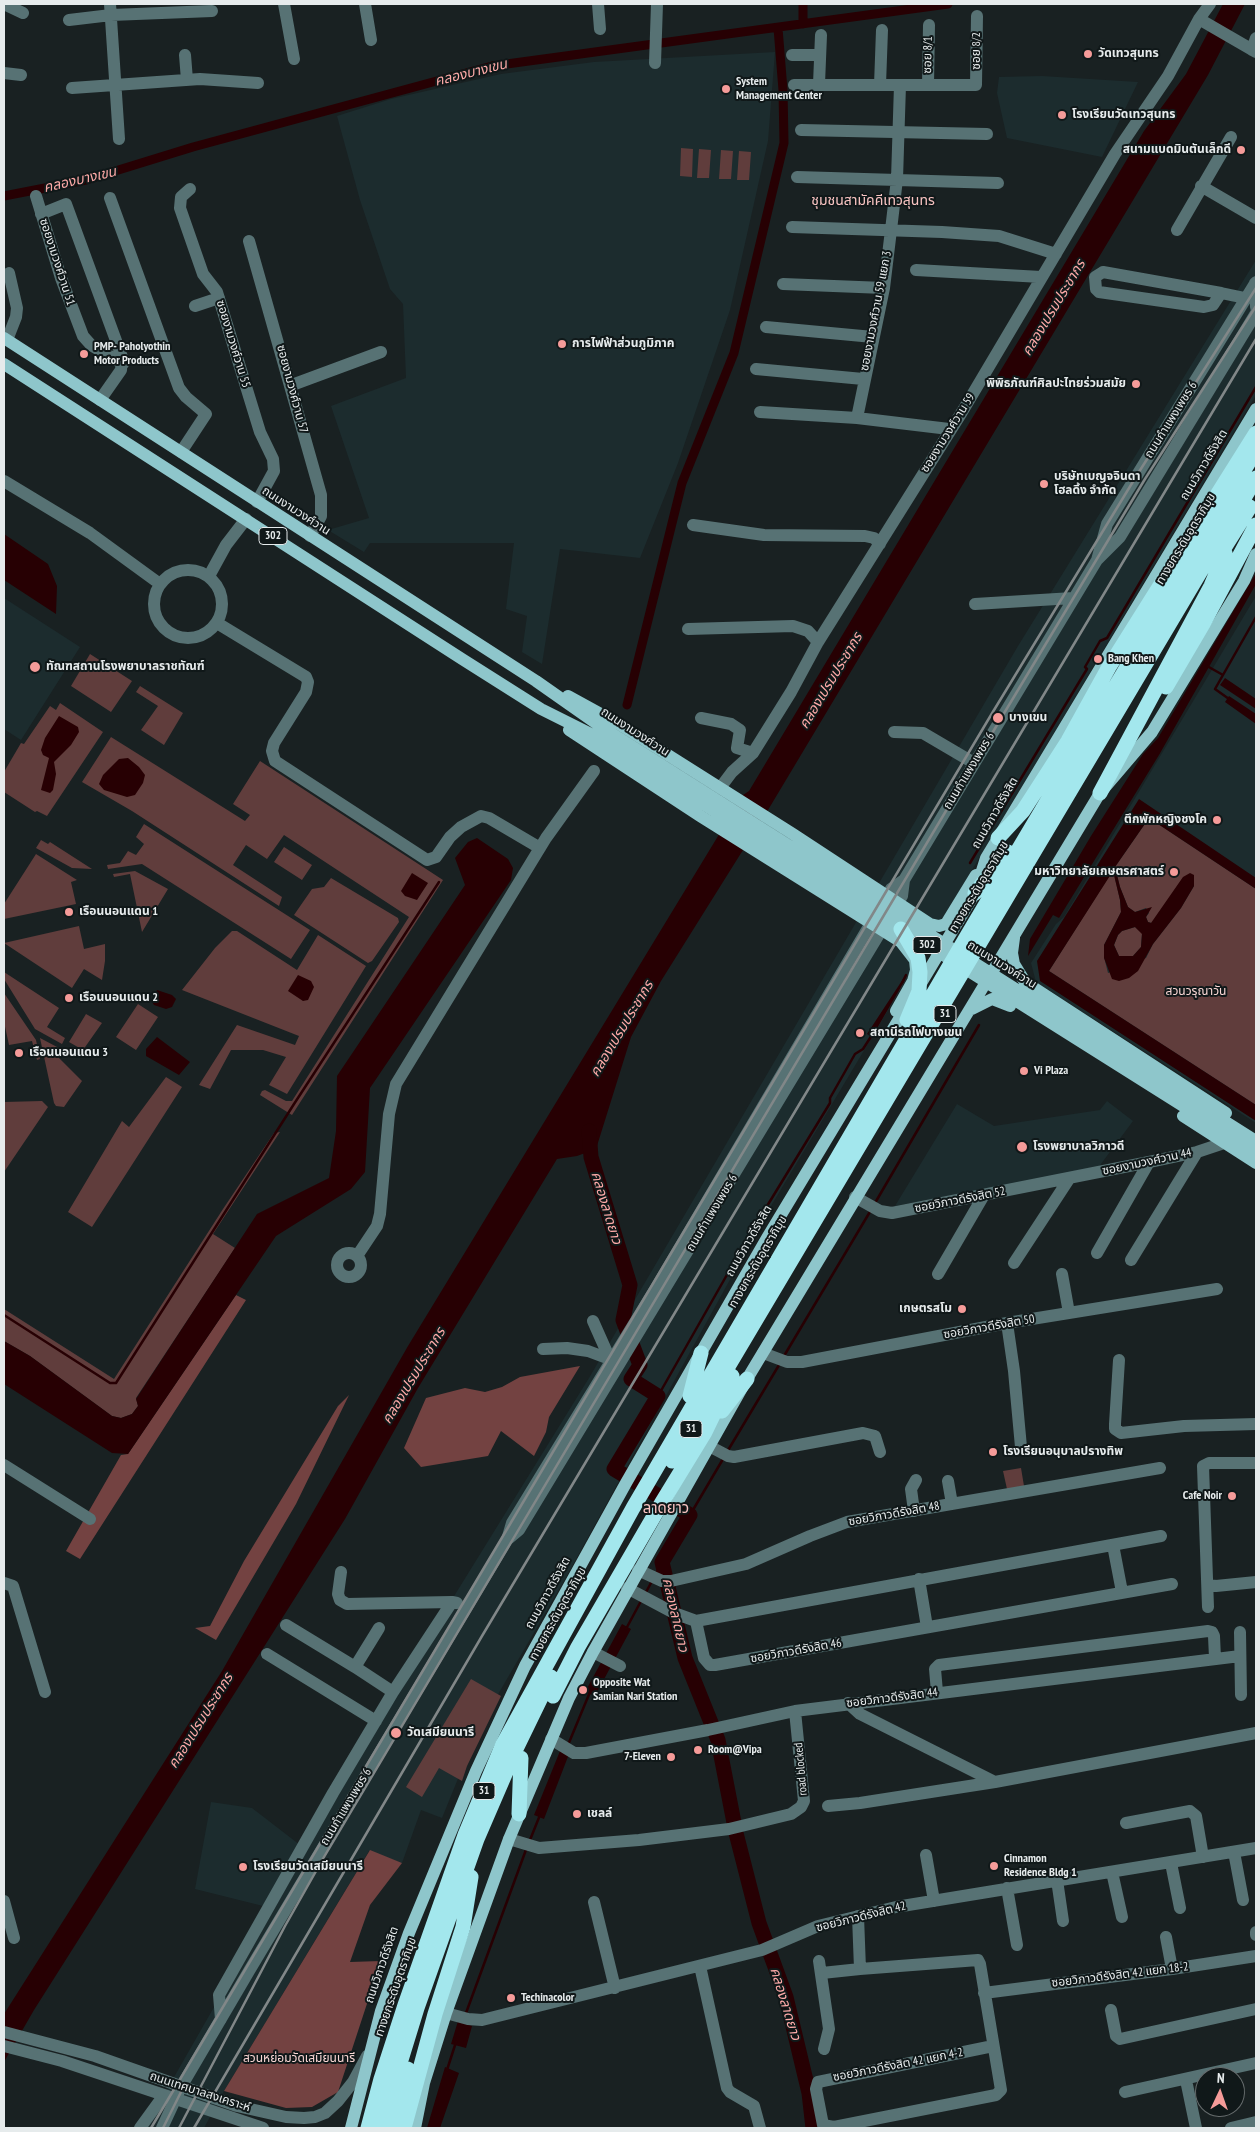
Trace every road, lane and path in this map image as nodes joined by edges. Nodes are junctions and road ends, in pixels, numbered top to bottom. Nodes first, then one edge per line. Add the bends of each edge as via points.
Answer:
1 (4, 4) edge
2 (284, 4) edge
3 (364, 4) edge
4 (598, 4) edge
5 (656, 4) edge
6 (1210, 4) edge
7 (111, 9) edge
8 (212, 11) dead end
9 (23, 13) dead end
10 (977, 16) dead end
11 (69, 20) dead end
12 (1204, 22) junction
13 (929, 25) dead end
14 (600, 29) dead end
15 (882, 30) dead end
16 (821, 34) dead end
17 (371, 40) dead end
18 (1255, 47) edge
19 (185, 55) dead end
20 (792, 55) dead end
21 (820, 55) junction
22 (294, 59) dead end
23 (655, 63) dead end
24 (4, 73) edge
25 (21, 75) dead end
26 (187, 80) junction
27 (258, 83) dead end
28 (116, 84) junction
29 (818, 84) junction
30 (794, 85) dead end
31 (880, 85) junction
32 (900, 85) junction
33 (928, 85) junction
34 (72, 88) dead end
35 (801, 130) dead end
36 (898, 132) junction
37 (987, 134) dead end
38 (1231, 137) dead end
39 (119, 139) dead end
40 (797, 177) dead end
41 (897, 179) junction
42 (998, 183) dead end
43 (1201, 186) junction
44 (190, 189) dead end
45 (36, 196) dead end
46 (110, 198) dead end
47 (41, 214) junction
48 (1256, 218) edge
49 (792, 228) dead end
50 (891, 230) junction
51 (1177, 230) dead end
52 (250, 241) dead end
53 (1056, 254) junction
54 (916, 270) dead end
55 (9, 273) dead end
56 (1041, 278) junction
57 (1256, 283) edge
58 (784, 284) dead end
59 (884, 288) junction
60 (1221, 293) junction
61 (219, 298) junction
62 (1245, 298) junction
63 (195, 306) dead end
64 (1256, 307) edge
65 (1256, 313) edge
66 (766, 327) dead end
67 (873, 337) junction
68 (5, 340) edge
69 (381, 352) dead end
70 (4, 364) edge
71 (123, 364) junction
72 (756, 370) dead end
73 (863, 379) junction
74 (292, 385) junction
75 (100, 400) junction
76 (1256, 409) edge
77 (760, 412) dead end
78 (857, 418) junction
79 (948, 429) junction
80 (1256, 432) edge
81 (1256, 450) edge
82 (181, 452) junction
83 (1256, 454) edge
84 (1256, 478) edge
85 (4, 481) edge
86 (1256, 497) edge
87 (256, 502) junction
88 (246, 519) junction
89 (1256, 524) edge
90 (692, 525) dead end
91 (310, 536) junction
92 (1231, 540) junction
93 (880, 544) junction
94 (1256, 554) edge
95 (1097, 560) junction
96 (209, 576) junction
97 (160, 584) junction
98 (1073, 598) junction
99 (975, 604) dead end
100 (218, 623) junction
101 (688, 629) dead end
102 (818, 642) junction
103 (536, 682) junction
104 (541, 709) junction
105 (701, 718) dead end
106 (894, 732) dead end
107 (600, 733) junction
108 (1122, 749) junction
109 (753, 753) junction
110 (974, 763) junction
111 (594, 771) dead end
112 (720, 788) junction
113 (1100, 792) junction
114 (998, 838) junction
115 (1016, 842) junction
116 (540, 848) junction
117 (986, 858) junction
118 (847, 870) junction
119 (975, 893) junction
120 (829, 898) junction
121 (892, 900) junction
122 (876, 927) junction
123 (901, 929) junction
124 (1014, 935) junction
125 (1025, 982) junction
126 (970, 1010) junction
127 (1017, 1010) junction
128 (1256, 1132) edge
129 (1256, 1142) edge
130 (1224, 1143) junction
131 (1197, 1152) junction
132 (1256, 1152) edge
133 (1149, 1162) junction
134 (1256, 1163) edge
135 (1069, 1179) junction
136 (984, 1195) junction
137 (856, 1197) junction
138 (767, 1238) junction
139 (1097, 1253) dead end
140 (357, 1256) dead end
141 (1131, 1260) dead end
142 (1014, 1264) dead end
143 (938, 1274) dead end
144 (1062, 1274) dead end
145 (1217, 1289) dead end
146 (1069, 1313) junction
147 (594, 1320) dead end
148 (1007, 1324) junction
149 (734, 1335) junction
150 (626, 1347) junction
151 (543, 1348) dead end
152 (701, 1353) junction
153 (763, 1353) junction
154 (610, 1358) junction
155 (1119, 1360) dead end
156 (747, 1379) joint
157 (690, 1396) junction
158 (1256, 1424) edge
159 (707, 1439) junction
160 (1021, 1447) dead end
161 (880, 1452) dead end
162 (1256, 1463) edge
163 (4, 1465) edge
164 (1160, 1468) dead end
165 (634, 1480) junction
166 (916, 1480) dead end
167 (948, 1481) dead end
168 (670, 1502) junction
169 (952, 1504) junction
170 (914, 1511) junction
171 (90, 1519) dead end
172 (1161, 1536) dead end
173 (507, 1540) junction
174 (1113, 1545) junction
175 (341, 1572) dead end
176 (644, 1573) junction
177 (919, 1579) junction
178 (1256, 1582) edge
179 (4, 1583) edge
180 (1172, 1584) dead end
181 (1208, 1584) junction
182 (627, 1588) junction
183 (1122, 1592) junction
184 (452, 1602) junction
185 (1208, 1607) dead end
186 (467, 1608) junction
187 (696, 1621) junction
188 (286, 1625) dead end
189 (927, 1627) junction
190 (379, 1628) dead end
191 (1240, 1632) dead end
192 (267, 1654) dead end
193 (596, 1654) junction
194 (1240, 1656) junction
195 (1215, 1658) junction
196 (618, 1665) dead end
197 (355, 1667) junction
198 (45, 1692) dead end
199 (393, 1692) junction
200 (937, 1692) junction
201 (1240, 1695) dead end
202 (848, 1703) junction
203 (796, 1711) junction
204 (376, 1721) junction
205 (1256, 1733) edge
206 (556, 1742) junction
207 (521, 1758) junction
208 (994, 1782) junction
209 (828, 1806) dead end
210 (519, 1814) junction
211 (1126, 1823) dead end
212 (477, 1839) junction
213 (521, 1843) junction
214 (1256, 1848) edge
215 (1234, 1852) junction
216 (926, 1855) dead end
217 (1203, 1857) junction
218 (1171, 1863) junction
219 (1112, 1872) junction
220 (1057, 1880) junction
221 (1007, 1888) junction
222 (1243, 1900) dead end
223 (4, 1901) edge
224 (934, 1901) junction
225 (594, 1902) dead end
226 (1180, 1908) dead end
227 (858, 1916) junction
228 (1122, 1917) dead end
229 (1064, 1921) dead end
230 (1166, 1937) dead end
231 (14, 1938) dead end
232 (1017, 1945) dead end
233 (1256, 1956) edge
234 (819, 1960) dead end
235 (700, 1966) junction
236 (860, 1969) junction
237 (1172, 1969) junction
238 (822, 1974) junction
239 (615, 1988) junction
240 (984, 1993) junction
241 (1256, 2009) edge
242 (1111, 2010) dead end
243 (446, 2012) junction
244 (221, 2019) junction
245 (4, 2032) edge
246 (4, 2046) edge
247 (993, 2046) junction
248 (824, 2049) dead end
249 (370, 2052) junction
250 (1256, 2063) edge
251 (1186, 2080) junction
252 (182, 2087) junction
253 (423, 2091) junction
254 (1125, 2092) dead end
255 (169, 2097) junction
256 (237, 2106) junction
257 (1256, 2122) edge
258 (229, 2123) edge
259 (140, 2128) edge
260 (155, 2128) edge
261 (162, 2128) edge
262 (264, 2128) edge
263 (351, 2128) edge
264 (364, 2128) edge
265 (368, 2128) edge
266 (380, 2128) edge
267 (395, 2128) edge
268 (404, 2128) edge
269 (414, 2128) edge
270 (760, 2128) edge
271 (1196, 2128) edge
272 (1231, 2128) edge

1 - 9 street
2 - 22 street
3 - 17 street
4 - 14 street
5 - 23 street
6 - 12 street, ซอยงามวงศ์วาน 59
7 - 8 street
7 - 11 street
7 - 28 street
10 - 33 street, ซอย 8/2 via 976,85
12 - 18 street
12 - 53 street, ซอยงามวงศ์วาน 59 via 1115,154
13 - 33 street, ซอย 8/1
15 - 31 street
16 - 21 street
19 - 26 street
20 - 21 street
21 - 29 street
24 - 25 street
26 - 27 street
26 - 28 street
28 - 34 street
28 - 39 street
29 - 30 street
29 - 31 street
31 - 32 street
32 - 33 street
32 - 36 street, ซอยงามวงศ์วาน 59 แยก 3
35 - 36 street
36 - 37 street
36 - 41 street, ซอยงามวงศ์วาน 59 แยก 3
38 - 43 street
40 - 41 street
41 - 42 street
41 - 50 street, ซอยงามวงศ์วาน 59 แยก 3
43 - 48 street
43 - 51 street
44 - 61 street, ซอยงามวงศ์วาน 55 via 181,197 180,208 203,274
45 - 47 street
46 - 82 street via 179,388 206,414
47 - 71 street, ซอยงามวงศ์วาน 51 via 83,336 91,345
47 - 71 street, ซอยงามวงศ์วาน 51 via 64,199
49 - 50 street
50 - 53 street via 999,236
50 - 59 street, ซอยงามวงศ์วาน 59 แยก 3
52 - 74 street, ซอยงามวงศ์วาน 57
53 - 56 street, ซอยงามวงศ์วาน 59
54 - 56 street
55 - 68 street via 17,308
56 - 79 street, ซอยงามวงศ์วาน 59 via 962,412
57 - 62 street, ถนนกำแพงเพชร 6
57 - 64 street, ถนนกำแพงเพชร 6
58 - 59 street
59 - 67 street, ซอยงามวงศ์วาน 59 แยก 3
60 - 60 street via 1213,304 1204,307 1099,292 1094,283 1095,277 1103,272
60 - 62 street
61 - 63 street
61 - 87 street, ซอยงามวงศ์วาน 55 via 260,432 273,459 274,471
62 - 95 street, ถนนกำแพงเพชร 6 via 1107,524
65 - 95 street, ถนนกำแพงเพชร 6 via 1120,537
66 - 67 street
67 - 73 street, ซอยงามวงศ์วาน 59 แยก 3
68 - 75 main road, ถนนงามวงศ์วาน / 302
69 - 74 street
70 - 88 main road, ถนนงามวงศ์วาน / 302
71 - 75 street
72 - 73 street
73 - 78 street, ซอยงามวงศ์วาน 59 แยก 3
74 - 91 street, ซอยงามวงศ์วาน 57 via 320,495 321,516
75 - 82 main road, ถนนงามวงศ์วาน / 302
76 - 114 main road, ถนนวิภาวดีรังสิต / 31
77 - 78 street
78 - 79 street
79 - 93 street, ซอยงามวงศ์วาน 59
80 - 114 highway via 1110,667 1068,741 1028,803
81 - 149 highway, ทางยกระดับอุตราภิมุข / 31
82 - 87 main road, ถนนงามวงศ์วาน / 302
83 - 115 highway, ถนนวิภาวดีรังสิต / 31 via 1212,537 1098,709
84 - 212 highway, ทางยกระดับอุตราภิมุข / 31 via 639,1515 514,1751
85 - 97 street via 90,533
86 - 92 highway, 31
87 - 91 main road, ถนนงามวงศ์วาน / 302
88 - 96 street via 226,545
88 - 104 main road, ถนนงามวงศ์วาน / 302
89 - 108 highway via 1203,624 1149,714
90 - 93 street via 764,535 865,536
91 - 103 main road, ถนนงามวงศ์วาน / 302
92 - 108 highway via 1211,586
92 - 159 highway, 31 via 1204,579 1124,720 984,946 731,1378
93 - 102 street, ซอยงามวงศ์วาน 59
94 - 113 main road, 31 via 1244,581 1152,732
95 - 98 street, ถนนกำแพงเพชร 6
96 - 97 street via 192,569 182,570 174,572
96 - 100 street via 222,598
97 - 100 street via 154,600 156,616 169,633 179,637 201,636
98 - 99 street
98 - 110 street, ถนนกำแพงเพชร 6
100 - 116 street via 306,677 306,692 274,743 275,762 427,860 436,857 461,827 481,816
101 - 102 street via 793,626 808,631
102 - 109 street, ซอยงามวงศ์วาน 59
103 - 107 main road, ถนนงามวงศ์วาน / 302
103 - 112 main road via 605,716
104 - 107 main road, ถนนงามวงศ์วาน / 302
104 - 120 main road via 589,744
105 - 109 street via 731,724 740,730 737,748
106 - 110 street via 923,733
107 - 123 main road, ถนนงามวงศ์วาน / 302
107 - 129 main road, ถนนงามวงศ์วาน / 302
108 - 113 highway
109 - 112 street, ซอยงามวงศ์วาน 59
110 - 121 street, ถนนกำแพงเพชร 6 via 904,880 891,889
111 - 116 street
112 - 118 main road
113 - 124 main road, 31
114 - 117 main road, ถนนวิภาวดีรังสิต / 31
115 - 119 highway
115 - 157 highway, ถนนวิภาวดีรังสิต / 31
116 - 140 street via 396,1084 389,1114 380,1214 377,1226
117 - 119 main road, ถนนวิภาวดีรังสิต / 31
117 - 121 main road via 946,924 930,924
118 - 120 main road via 858,884 849,902
118 - 121 main road
119 - 138 main road, ถนนวิภาวดีรังสิต / 31
120 - 122 main road
121 - 122 street, ถนนกำแพงเพชร 6
122 - 138 main road via 909,950 915,960 913,981 791,1188
122 - 150 street, ถนนกำแพงเพชร 6
123 - 132 main road, ถนนงามวงศ์วาน / 302
123 - 149 highway via 918,958 919,991 914,1007 799,1208
124 - 125 main road via 1014,964
124 - 126 main road, 31
125 - 127 main road via 1013,984 1009,992
125 - 128 main road
126 - 127 main road via 992,998
126 - 137 main road, 31
127 - 130 main road
130 - 131 street, ซอยงามวงศ์วาน 44
130 - 134 main road
131 - 133 street, ซอยงามวงศ์วาน 44
131 - 141 street
133 - 135 street, ซอยงามวงศ์วาน 44
133 - 139 street
135 - 136 street, ซอยวิภาวดีรังสิต 52
135 - 142 street
136 - 137 street, ซอยวิภาวดีรังสิต 52 via 892,1213 872,1207
136 - 143 street
137 - 153 main road, 31
138 - 152 main road, ถนนวิภาวดีรังสิต / 31
144 - 146 street
145 - 146 street, ซอยวิภาวดีรังสิต 50
146 - 148 street, ซอยวิภาวดีรังสิต 50
147 - 154 street
148 - 153 street, ซอยวิภาวดีรังสิต 50 via 802,1362
148 - 160 street
149 - 265 highway, ทางยกระดับอุตราภิมุข / 31 via 633,1508 503,1744 465,1835 405,2005
150 - 154 street, ถนนกำแพงเพชร 6
150 - 173 street, ถนนกำแพงเพชร 6 via 519,1530
151 - 154 street via 567,1348
152 - 157 highway
152 - 165 main road, ถนนวิภาวดีรังสิต / 31
153 - 156 main road, 31
154 - 173 street, ถนนกำแพงเพชร 6 via 512,1523
155 - 158 street via 1115,1429 1122,1433 1184,1426
156 - 159 highway
157 - 165 highway, ถนนวิภาวดีรังสิต / 31
159 - 161 street via 734,1457 863,1433 875,1436
159 - 168 highway, 31
162 - 181 street via 1204,1464
163 - 171 street
164 - 169 street, ซอยวิภาวดีรังสิต 48
165 - 249 main road, ถนนวิภาวดีรังสิต / 31 via 525,1666 484,1754 408,1933
165 - 264 highway, ถนนวิภาวดีรังสิต / 31 via 499,1744 400,2006
166 - 170 street via 910,1489
167 - 169 street
168 - 176 main road, 31
168 - 207 highway, 31 via 578,1647
169 - 170 street, ซอยวิภาวดีรังสิต 48
170 - 176 street, ซอยวิภาวดีรังสิต 48 via 838,1525 746,1564 672,1581 662,1581
172 - 174 street
173 - 186 street, ถนนกำแพงเพชร 6
174 - 177 street
174 - 183 street
175 - 184 street via 338,1594 340,1600 347,1604
176 - 182 main road, 31
177 - 187 street
177 - 189 street
178 - 181 street
179 - 198 street via 12,1586
180 - 183 street, ซอยวิภาวดีรังสิต 46
181 - 185 street
182 - 187 street via 677,1615
182 - 193 main road, 31
183 - 189 street, ซอยวิภาวดีรังสิต 46
184 - 186 street
184 - 199 street
186 - 244 street, ถนนกำแพงเพชร 6
187 - 189 street, ซอยวิภาวดีรังสิต 46 via 704,1658 710,1665
188 - 197 street
190 - 197 street
191 - 194 street
192 - 204 street
193 - 196 street
193 - 206 main road, 31
194 - 195 street, ซอยวิภาวดีรังสิต 44
194 - 201 street
195 - 200 street, ซอยวิภาวดีรังสิต 44
195 - 200 street via 1214,1636 1208,1631 939,1665 935,1669
197 - 199 street
199 - 204 street
200 - 202 street, ซอยวิภาวดีรังสิต 44
202 - 203 street, ซอยวิภาวดีรังสิต 44
202 - 208 street via 860,1714
203 - 206 street, ซอยวิภาวดีรังสิต 44 via 586,1753 573,1752
203 - 213 street, road blocked via 804,1801 792,1814 729,1828 640,1840
204 - 244 street via 219,1995
205 - 208 street
206 - 210 main road, 31
207 - 210 highway
207 - 267 highway, 31 via 485,1842 426,2012 403,2085
208 - 209 street
210 - 213 main road, 31
211 - 217 street via 1190,1811 1196,1816
212 - 266 highway, ทางยกระดับอุตราภิมุข / 31 via 417,2008
212 - 268 highway via 463,1927
213 - 243 main road, 31
214 - 215 street, ซอยวิภาวดีรังสิต 42
215 - 217 street, ซอยวิภาวดีรังสิต 42
215 - 222 street
216 - 224 street
217 - 218 street, ซอยวิภาวดีรังสิต 42
218 - 219 street, ซอยวิภาวดีรังสิต 42
218 - 226 street
219 - 220 street, ซอยวิภาวดีรังสิต 42
219 - 228 street
220 - 221 street, ซอยวิภาวดีรังสิต 42
220 - 229 street
221 - 224 street, ซอยวิภาวดีรังสิต 42
221 - 232 street
223 - 231 street
224 - 227 street, ซอยวิภาวดีรังสิต 42
225 - 239 street
227 - 235 street, ซอยวิภาวดีรังสิต 42 via 818,1926 767,1948
227 - 236 street
230 - 237 street
233 - 237 street, ซอยวิภาวดีรังสิต 42 แยก 18-2
234 - 238 street
235 - 239 street, ซอยวิภาวดีรังสิต 42
235 - 270 street via 727,2088 754,2106
236 - 238 street
236 - 240 street via 978,1960
237 - 240 street, ซอยวิภาวดีรังสิต 42 แยก 18-2
238 - 248 street via 829,2029
239 - 243 street, ซอยวิภาวดีรังสิต 42 via 482,2020 465,2019
240 - 247 street
241 - 242 street via 1120,2039 1116,2036
243 - 253 main road, 31
244 - 252 street, ถนนกำแพงเพชร 6
245 - 252 street, ถนนเทศบาลสงเคราะห์ via 64,2047
246 - 255 street, ถนนเทศบาลสงเคราะห์
247 - 247 street, ซอยวิภาวดีรังสิต 42 แยก 4-2 via 818,2082 816,2089 823,2125 834,2127 996,2095 1000,2092
249 - 256 street, ถนนเทศบาลสงเคราะห์ via 353,2082 325,2113 315,2117 286,2117
249 - 263 main road, ถนนวิภาวดีรังสิต / 31
250 - 251 street
251 - 254 street
251 - 271 street
252 - 255 street, ถนนกำแพงเพชร 6
252 - 256 street, ถนนเทศบาลสงเคราะห์
253 - 267 highway
253 - 269 main road, 31
255 - 258 street, ถนนเทศบาลสงเคราะห์
255 - 259 street
255 - 260 street, ถนนกำแพงเพชร 6
255 - 261 street, ถนนกำแพงเพชร 6
256 - 258 street
257 - 272 street
258 - 262 street, ถนนเทศบาลสงเคราะห์

